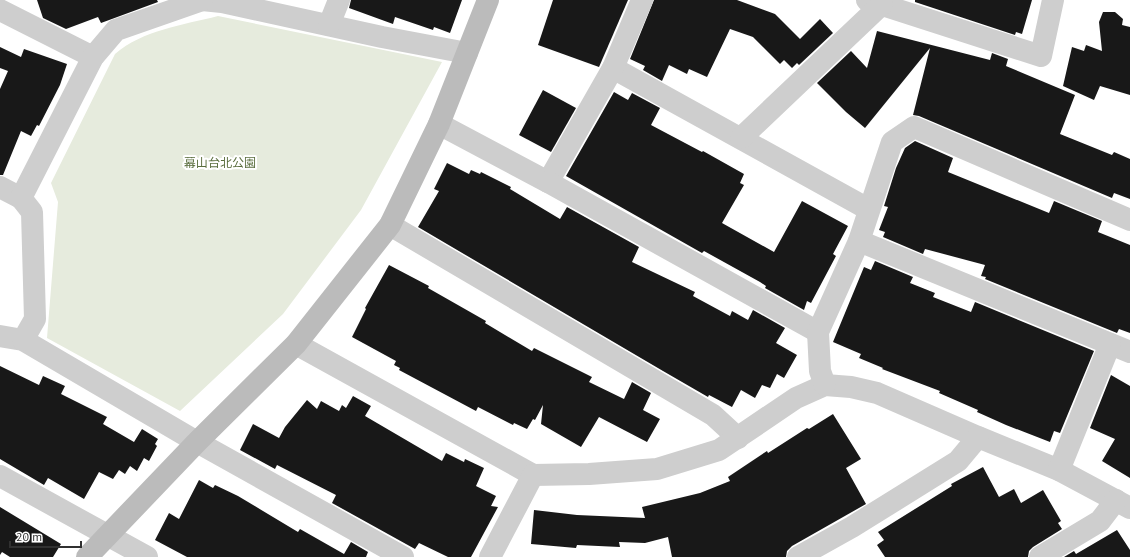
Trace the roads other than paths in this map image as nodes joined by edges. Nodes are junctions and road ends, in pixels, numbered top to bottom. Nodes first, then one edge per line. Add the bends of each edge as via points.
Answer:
1 (202, 0) edge
2 (339, 0) edge
3 (488, 0) edge
4 (642, 0) edge
5 (1053, 0) edge
6 (874, 2) edge
7 (0, 10) edge
8 (329, 25) junction
9 (467, 53) junction
10 (93, 57) junction
11 (613, 68) junction
12 (439, 124) junction
13 (741, 138) junction
14 (548, 182) junction
15 (0, 187) edge
16 (21, 198) junction
17 (868, 210) junction
18 (1130, 220) edge
19 (390, 225) junction
20 (858, 241) junction
21 (818, 332) junction
22 (0, 336) edge
23 (23, 340) junction
24 (296, 344) junction
25 (1110, 344) junction
26 (1130, 352) edge
27 (825, 385) junction
28 (978, 437) junction
29 (738, 438) junction
30 (196, 442) junction
31 (1060, 470) junction
32 (0, 476) edge
33 (533, 476) junction
34 (1123, 504) edge
35 (107, 536) junction
36 (87, 557) edge
37 (147, 557) edge
38 (403, 557) edge
39 (490, 557) edge
40 (798, 557) edge
41 (1040, 557) edge

1 - 8 street
1 - 10 street via 116,30
2 - 8 street
3 - 9 street
4 - 11 street
5 - 6 street via 1041,56
6 - 13 street
7 - 10 street
8 - 9 street
9 - 12 street
10 - 16 street
11 - 13 street
11 - 14 street
12 - 14 street
12 - 19 street
13 - 17 street
14 - 21 street
15 - 16 street
16 - 23 street via 32,212 35,319
17 - 18 street via 892,142 914,127
17 - 20 street
19 - 24 street
19 - 29 street via 713,415
20 - 21 street
20 - 25 street
21 - 27 street via 820,371
22 - 23 street
23 - 30 street
24 - 30 street
24 - 33 street
25 - 26 street
25 - 31 street
27 - 28 street via 877,393
27 - 29 street via 796,398
28 - 31 street
28 - 40 street via 958,461 852,527
29 - 33 street via 720,450 657,469
30 - 35 street
30 - 38 street
31 - 34 street
32 - 35 street
33 - 39 street
34 - 41 street
35 - 36 street
35 - 37 street

